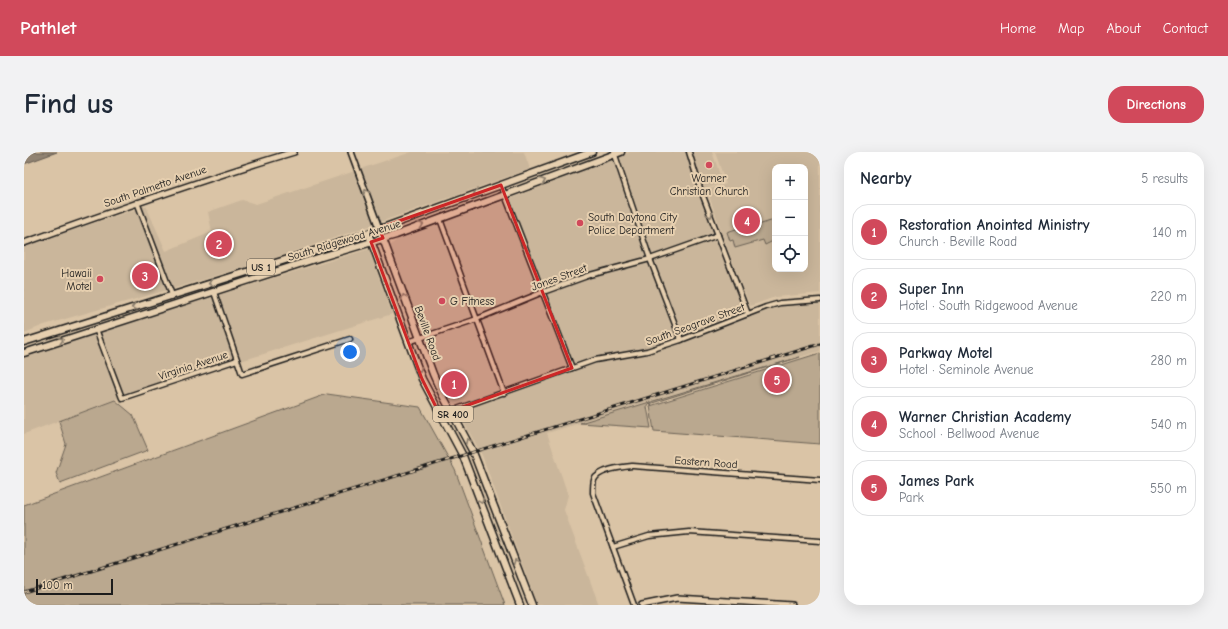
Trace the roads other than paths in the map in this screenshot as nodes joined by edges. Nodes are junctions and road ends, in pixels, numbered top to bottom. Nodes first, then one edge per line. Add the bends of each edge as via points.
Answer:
1 (294, 152) edge
2 (350, 152) edge
3 (592, 152) edge
4 (621, 152) edge
5 (689, 152) edge
6 (614, 153) edge
7 (502, 185) junction
8 (505, 195) junction
9 (137, 202) junction
10 (440, 219) junction
11 (379, 228) junction
12 (368, 232) junction
13 (718, 235) junction
14 (383, 238) junction
15 (371, 242) junction
16 (24, 243) edge
17 (650, 259) junction
18 (238, 274) junction
19 (217, 291) junction
20 (543, 292) junction
21 (172, 295) junction
22 (820, 300) edge
23 (113, 313) junction
24 (748, 314) junction
25 (477, 319) junction
26 (96, 329) junction
27 (419, 338) junction
28 (350, 339) dead end
29 (681, 340) junction
30 (24, 342) edge
31 (408, 342) junction
32 (24, 353) edge
33 (237, 360) junction
34 (572, 368) junction
35 (504, 393) junction
36 (451, 412) junction
37 (440, 416) junction
38 (484, 479) junction
39 (820, 480) edge
40 (474, 483) junction
41 (820, 541) edge
42 (613, 547) junction
43 (717, 602) edge
44 (520, 605) edge
45 (532, 605) edge
46 (634, 605) edge
47 (642, 605) edge
48 (792, 605) edge

1 - 9 street, South Palmetto Avenue
11 -> 2 street, Beville Road
3 - 7 main road, South Ridgewood Avenue / US 1
4 - 6 main road, South Ridgewood Avenue / US 1
5 -> 13 street
8 -> 6 main road, South Ridgewood Avenue / US 1
6 - 17 street
7 - 8 street
7 -> 11 main road, South Ridgewood Avenue / US 1
8 - 10 main road, South Ridgewood Avenue / US 1
8 - 20 street
9 - 16 street, South Palmetto Avenue
9 - 21 street
14 -> 10 main road, South Ridgewood Avenue / US 1
10 - 25 street
11 - 12 main road, South Ridgewood Avenue / US 1
11 - 14 main road, Beville Road / SR 400
12 - 15 main road, Beville Road / SR 400
12 - 18 main road, South Ridgewood Avenue / US 1
13 - 17 street, Jones Street
13 - 24 street
14 - 15 main road, South Ridgewood Avenue / US 1
27 -> 14 main road, Beville Road / SR 400
15 - 19 main road, South Ridgewood Avenue / US 1
15 - 31 main road, Beville Road / SR 400
17 - 20 street, Jones Street via 590,275
17 - 29 street
18 - 19 main road via 235,280
18 -> 21 main road, South Ridgewood Avenue / US 1
19 - 26 main road, South Ridgewood Avenue / US 1
19 - 33 street
20 - 25 street, Jones Street
20 - 34 street
21 -> 23 main road, South Ridgewood Avenue / US 1
22 - 24 street, South Seagrave Street via 780,303
23 - 26 main road via 100,322
23 - 30 main road, South Ridgewood Avenue / US 1
24 - 29 street, South Seagrave Street
25 - 27 street, Jones Street
25 - 35 street
32 -> 26 main road, South Ridgewood Avenue / US 1
26 - 33 street, Virginia Avenue via 122,398
27 - 31 street, Jones Street
27 - 36 main road, Beville Road / SR 400
28 - 33 street, Virginia Avenue via 242,374
29 - 34 street, South Seagrave Street via 648,351 595,360
31 -> 37 main road, Beville Road / SR 400
34 - 35 street, South Seagrave Street
35 - 36 street, South Seagrave Street
36 - 37 street, South Seagrave Street
38 -> 36 main road, Beville Road / SR 400 via 473,452
37 - 40 main road, Beville Road / SR 400 via 463,456
38 - 40 street
45 -> 38 main road, Beville Road / SR 400
39 - 42 street, Eastern Road via 633,466 612,469 594,480 593,493
40 -> 44 main road, Beville Road / SR 400
41 - 42 street via 689,532 649,536
42 - 46 street
43 - 47 street via 677,598
43 - 48 street

